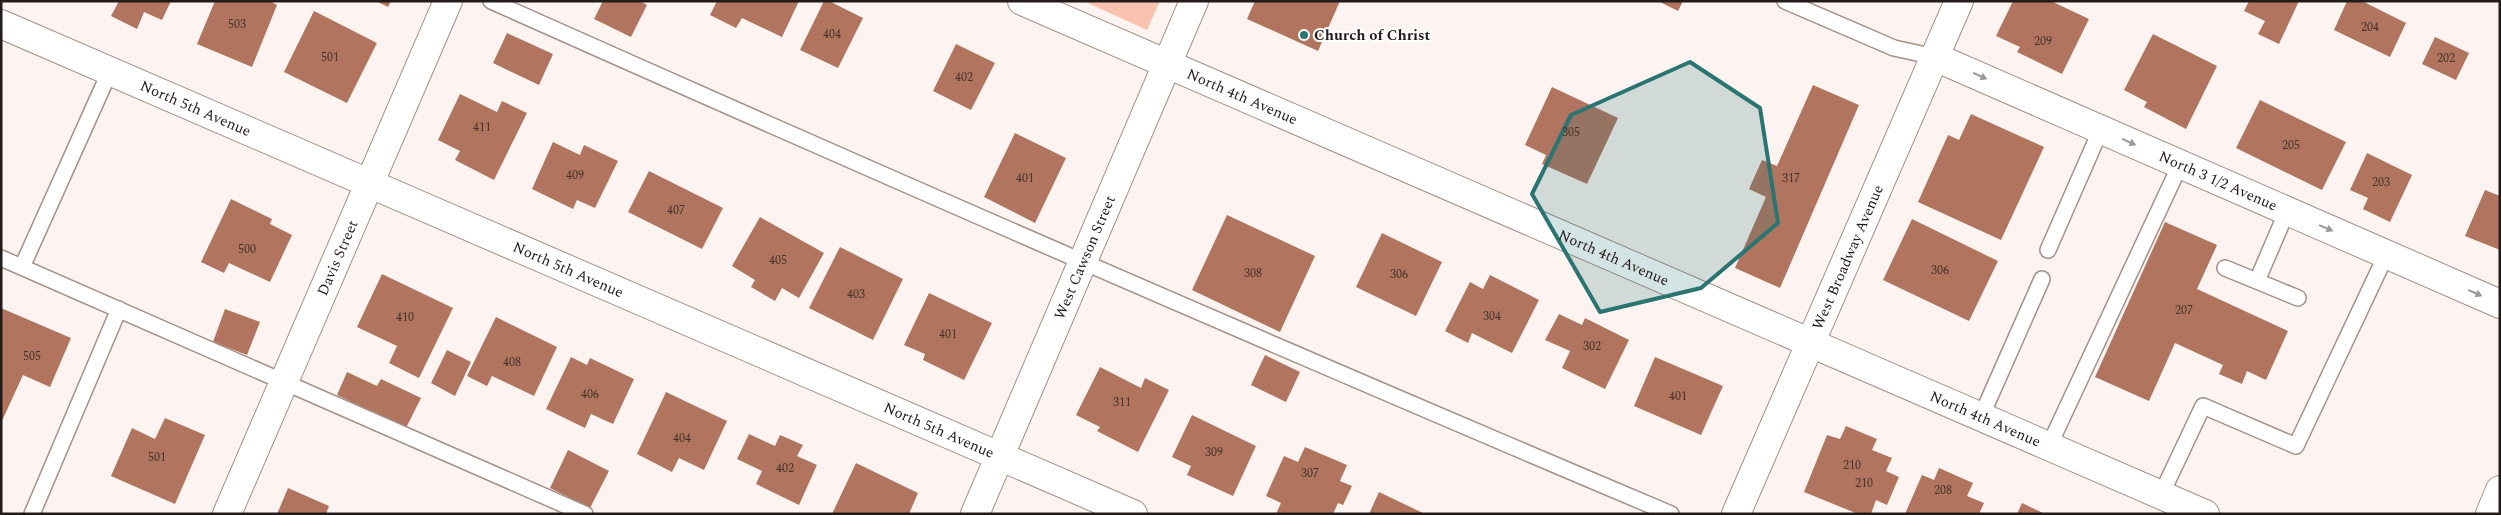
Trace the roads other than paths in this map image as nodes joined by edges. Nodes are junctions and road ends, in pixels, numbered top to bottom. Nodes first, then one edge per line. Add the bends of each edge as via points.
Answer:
1 (448, 1) edge
2 (491, 1) edge
3 (1022, 1) edge
4 (1194, 1) edge
5 (1785, 1) edge
6 (1959, 1) edge
7 (1, 24) edge
8 (1936, 57) junction
9 (1166, 63) junction
10 (110, 71) junction
11 (2101, 129) junction
12 (2180, 164) junction
13 (368, 182) junction
14 (2287, 211) junction
15 (2048, 250) dead end
16 (2387, 253) junction
17 (1, 258) edge
18 (1083, 260) junction
19 (22, 267) junction
20 (2225, 268) dead end
21 (2042, 279) dead end
22 (2257, 281) junction
23 (2298, 298) dead end
24 (2500, 304) edge
25 (119, 310) junction
26 (1811, 342) junction
27 (283, 381) junction
28 (1981, 417) junction
29 (2049, 446) junction
30 (1000, 456) junction
31 (2500, 490) edge
32 (2161, 495) junction
33 (32, 514) edge
34 (227, 514) edge
35 (585, 514) edge
36 (975, 514) edge
37 (1133, 514) edge
38 (1671, 514) edge
39 (1736, 514) edge
40 (2205, 514) edge
41 (2490, 514) edge

1 - 13 street, Davis Street
2 - 18 lane via 788,134
3 - 9 street, North 4th Avenue
4 - 9 street, West Cawson Street
5 - 8 lane via 1894,48
6 - 8 street, West Broadway Avenue
7 - 10 street, North 5th Avenue
8 -> 11 street, North 3 1/2 Avenue
8 - 26 street, West Broadway Avenue
9 - 18 street, West Cawson Street
9 - 26 street, North 4th Avenue
10 - 13 street, North 5th Avenue
10 - 19 lane
11 -> 12 street, North 3 1/2 Avenue
11 - 15 lane
12 - 14 street, North 3 1/2 Avenue
12 - 29 lane
13 - 27 street, Davis Street
13 - 30 street, North 5th Avenue
14 -> 16 street, North 3 1/2 Avenue
14 - 22 lane
16 -> 24 street, North 3 1/2 Avenue
16 - 32 lane via 2296,446 2203,406
17 - 19 lane
18 - 30 street, West Cawson Street
18 - 38 lane
19 - 25 lane
20 - 22 lane
21 - 28 lane
22 - 23 lane
25 - 27 lane
25 - 33 lane
26 - 28 street, North 4th Avenue
26 - 39 street, West Broadway Avenue
27 - 34 street, Davis Street
27 - 35 lane
28 - 29 street, North 4th Avenue
29 - 32 street, North 4th Avenue
30 - 36 street, West Cawson Street
30 - 37 street, North 5th Avenue
31 - 41 street
32 - 40 street, North 4th Avenue

